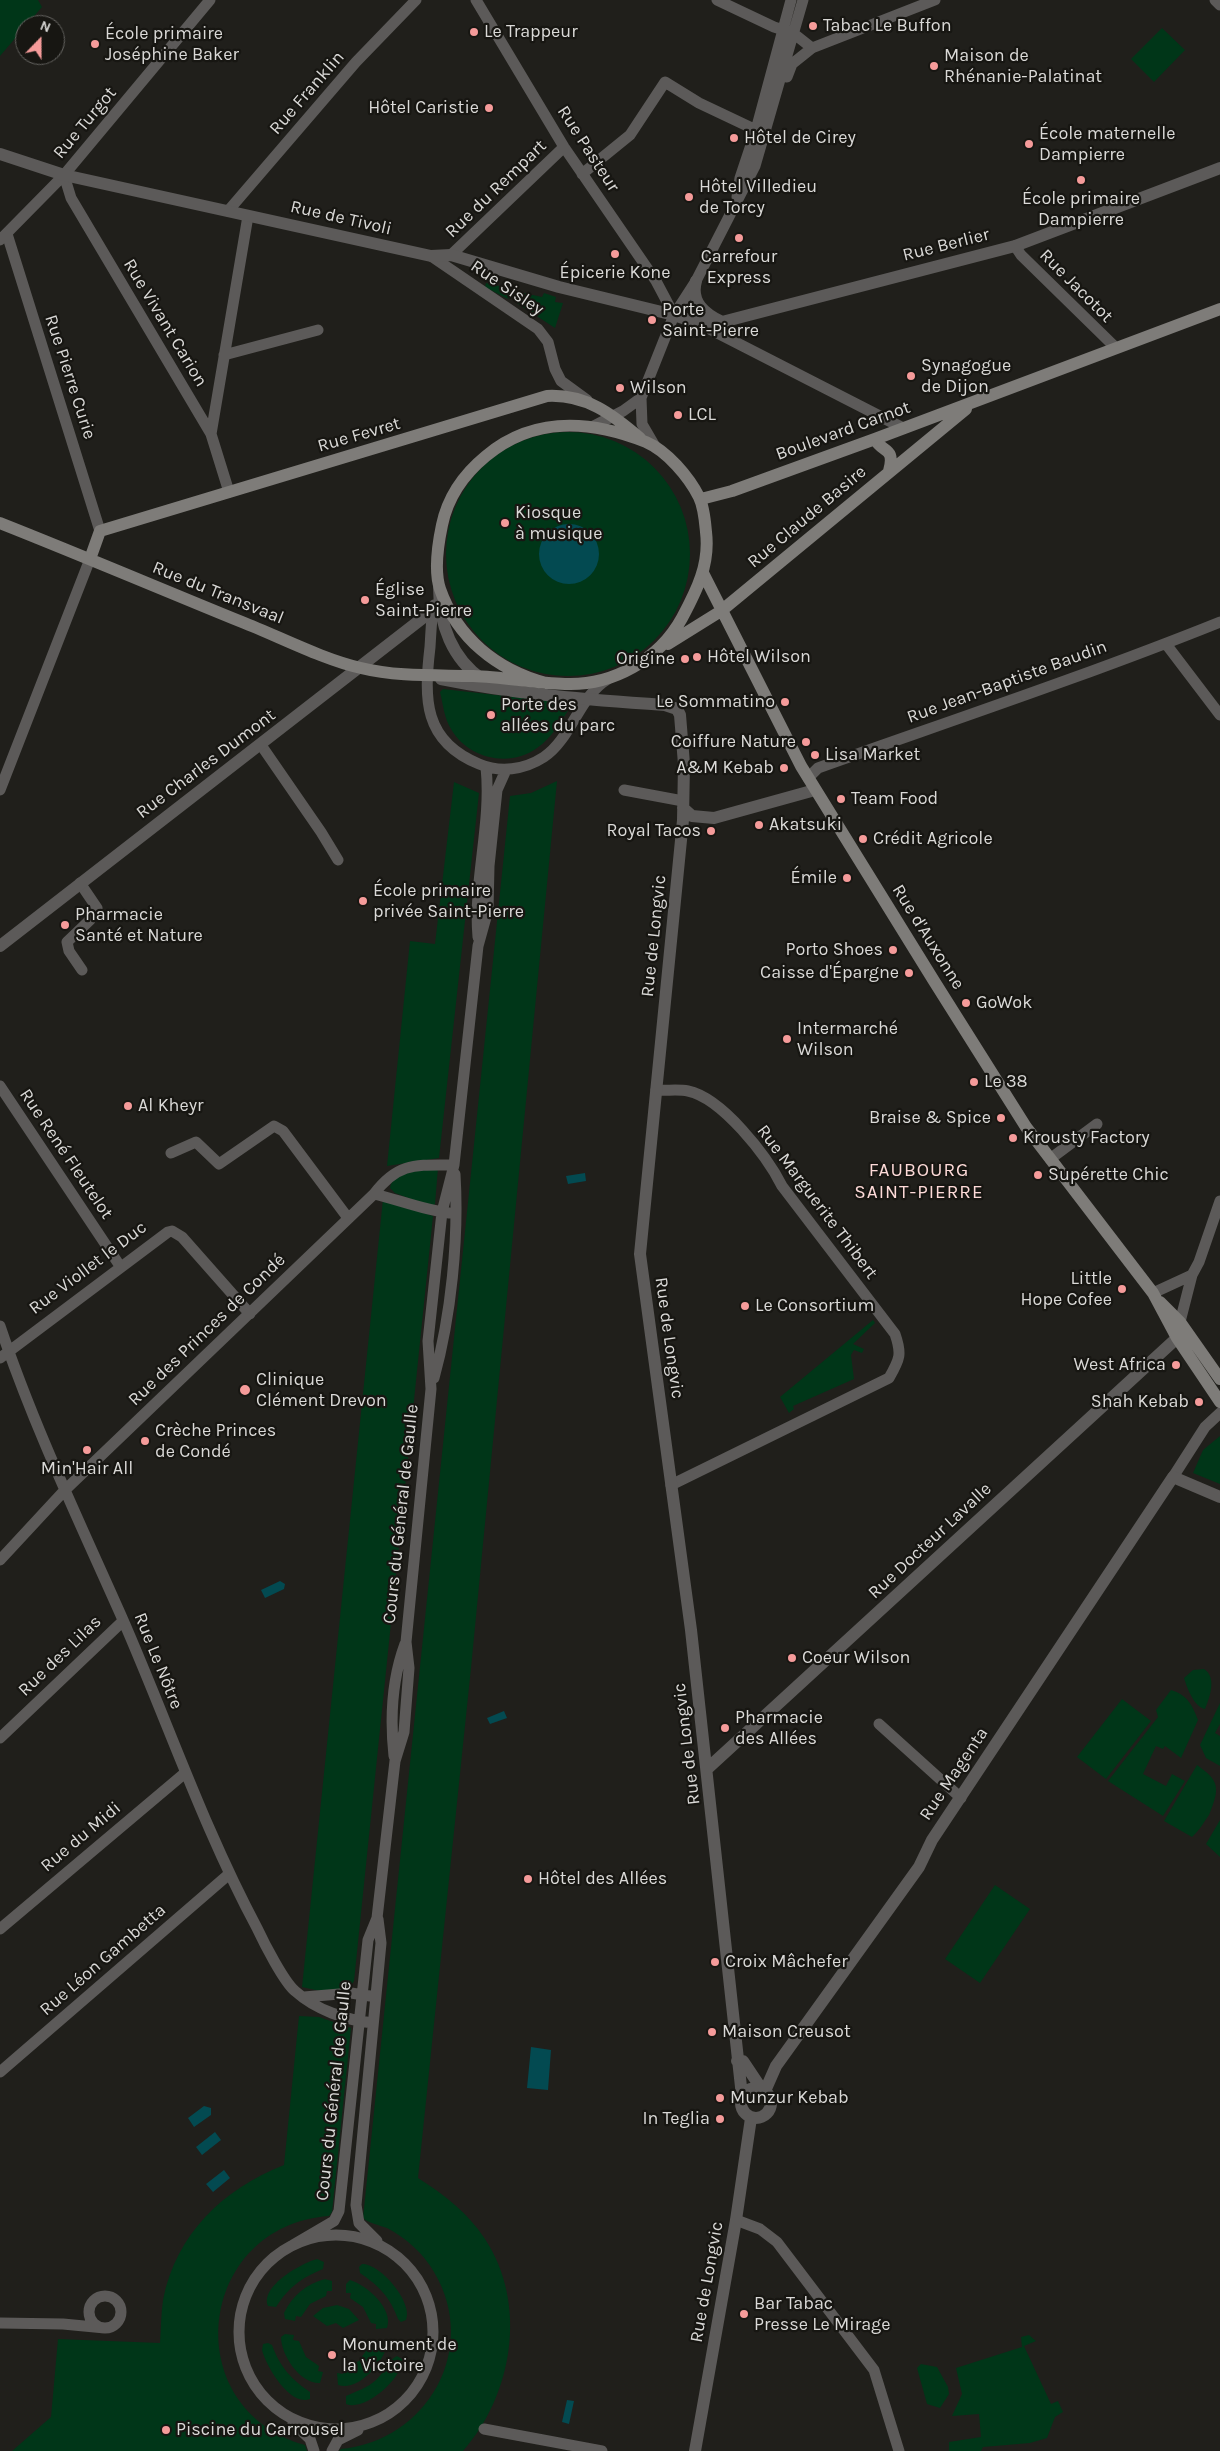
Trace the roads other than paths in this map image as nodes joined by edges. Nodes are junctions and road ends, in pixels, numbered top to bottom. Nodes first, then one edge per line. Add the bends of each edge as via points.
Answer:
1 (210, 0) edge
2 (416, 0) edge
3 (476, 0) edge
4 (717, 0) edge
5 (791, 0) edge
6 (802, 0) edge
7 (935, 0) edge
8 (1215, 0) edge
9 (1220, 5) edge
10 (787, 31) junction
11 (812, 48) junction
12 (770, 121) junction
13 (756, 130) junction
14 (564, 148) junction
15 (0, 154) edge
16 (1220, 168) edge
17 (582, 174) junction
18 (64, 175) junction
19 (737, 199) junction
20 (228, 211) junction
21 (248, 216) junction
22 (3, 237) edge
23 (1016, 246) junction
24 (431, 256) junction
25 (451, 256) junction
26 (696, 282) junction
27 (1220, 309) edge
28 (674, 315) junction
29 (722, 322) junction
30 (698, 323) junction
31 (318, 330) dead end
32 (1116, 348) junction
33 (224, 355) junction
34 (641, 398) junction
35 (588, 401) junction
36 (975, 401) junction
37 (613, 416) junction
38 (592, 427) junction
39 (903, 428) junction
40 (211, 434) junction
41 (875, 439) junction
42 (651, 445) junction
43 (889, 471) junction
44 (229, 492) junction
45 (701, 499) junction
46 (0, 523) edge
47 (100, 531) junction
48 (90, 559) junction
49 (703, 573) junction
50 (439, 587) junction
51 (433, 610) junction
52 (721, 611) junction
53 (1220, 622) edge
54 (1166, 644) junction
55 (655, 652) junction
56 (360, 668) junction
57 (428, 676) junction
58 (476, 676) junction
59 (610, 678) junction
60 (546, 683) junction
61 (497, 690) junction
62 (588, 699) junction
63 (1220, 715) edge
64 (260, 744) junction
65 (486, 768) junction
66 (506, 770) junction
67 (808, 778) junction
68 (0, 790) edge
69 (624, 790) dead end
70 (815, 790) junction
71 (683, 804) junction
72 (338, 860) dead end
73 (80, 883) junction
74 (0, 946) edge
75 (478, 946) junction
76 (82, 970) dead end
77 (0, 1086) edge
78 (656, 1090) junction
79 (1097, 1124) dead end
80 (171, 1153) dead end
81 (1050, 1159) junction
82 (454, 1165) junction
83 (374, 1194) junction
84 (1220, 1201) edge
85 (442, 1212) junction
86 (458, 1214) junction
87 (348, 1218) junction
88 (120, 1266) junction
89 (1192, 1275) junction
90 (1155, 1296) junction
91 (250, 1314) junction
92 (1180, 1322) junction
93 (0, 1326) edge
94 (1177, 1338) junction
95 (4, 1354) edge
96 (1206, 1359) junction
97 (1220, 1379) edge
98 (431, 1389) junction
99 (1220, 1402) edge
100 (1220, 1413) edge
101 (1173, 1477) junction
102 (671, 1485) junction
103 (64, 1491) junction
104 (1220, 1497) edge
105 (0, 1560) edge
106 (123, 1621) junction
107 (879, 1724) dead end
108 (0, 1738) edge
109 (707, 1769) junction
110 (185, 1773) junction
111 (961, 1798) junction
112 (228, 1875) junction
113 (377, 1918) junction
114 (0, 1929) edge
115 (363, 1995) junction
116 (376, 1996) junction
117 (304, 1997) junction
118 (360, 2021) junction
119 (373, 2023) junction
120 (737, 2061) junction
121 (0, 2072) edge
122 (763, 2090) junction
123 (742, 2096) junction
124 (751, 2118) junction
125 (736, 2220) junction
126 (293, 2245) junction
127 (394, 2255) junction
128 (0, 2323) edge
129 (105, 2328) dead end
130 (270, 2404) junction
131 (378, 2420) junction
132 (484, 2429) dead end
133 (314, 2451) edge
134 (332, 2451) edge
135 (602, 2451) edge
136 (695, 2451) edge
137 (900, 2451) edge

1 - 18 street, Rue Turgot
2 - 20 street, Rue Franklin via 356,62
3 - 14 street, Rue Pasteur
4 - 10 street
5 - 10 street
6 - 10 street
7 - 11 street
8 - 9 street
10 - 11 street
10 - 12 street via 768,100
10 - 13 street
11 - 12 street via 792,64
12 - 19 street via 747,184
13 - 17 street via 699,103 665,82 630,135
13 - 19 street via 740,178
14 - 17 street, Rue Pasteur
14 - 25 street, Rue du Rempart
15 - 18 street, Rue de Tivoli
16 - 23 street, Rue Berlier
17 - 28 street, Rue Pasteur via 656,281
18 - 20 street, Rue de Tivoli
18 - 22 street, Rue Turgot
18 - 40 street, Rue Vivant Carion via 71,198
19 - 26 street
20 - 21 street, Rue de Tivoli
21 - 24 street, Rue de Tivoli
21 - 33 street
22 - 47 street, Rue Pierre Curie
23 - 29 street, Rue Berlier
23 - 32 street, Rue Jacotot via 1020,255
24 - 25 street, Rue de Tivoli
24 - 35 street, Rue Sisley via 538,330 548,342 561,381
25 - 28 street, Rue de Tivoli
26 - 28 street
26 - 29 street via 694,289 698,305
27 - 32 main road, Boulevard Carnot
28 - 30 street, Rue Berlier
28 - 34 street
29 - 30 street, Rue Berlier
30 - 39 street
31 - 33 street
32 - 36 main road, Boulevard Carnot
33 - 40 street
34 - 37 street
34 - 42 street via 642,424
35 - 37 main road, Rue Fevret
35 - 44 main road, Rue Fevret via 562,395 530,400
36 - 39 main road, Boulevard Carnot
36 - 43 main road, Rue Claude Basire
37 - 38 street
37 - 42 main road, Rue Fevret
38 - 42 main road
38 - 50 main road via 565,424 531,430 502,443 470,470 450,500 444,517 438,553
39 - 41 main road, Boulevard Carnot
40 - 44 street, Rue Vivant Carion
41 - 43 main road via 891,457
41 - 45 main road, Boulevard Carnot via 732,491
42 - 45 main road, Rue Fevret via 686,478
43 - 52 main road, Rue Claude Basire
44 - 47 main road, Rue Fevret
45 - 49 main road via 708,544
46 - 48 main road, Rue du Transvaal
47 - 48 main road
48 - 56 main road, Rue du Transvaal
48 - 68 street
49 - 52 main road, Rue d'Auxonne
49 - 55 main road via 678,624
50 - 51 street
50 - 58 street via 440,611 449,640 458,657
50 - 60 main road via 461,628 486,656 507,669
51 - 56 street, Rue Charles Dumont
51 - 57 street
52 - 55 main road, Rue Claude Basire
52 - 67 main road, Rue d'Auxonne
53 - 54 street, Rue Jean-Baptiste Baudin
54 - 63 street
54 - 67 street, Rue Jean-Baptiste Baudin via 818,768
55 - 59 main road via 641,663
56 - 57 main road, Rue du Transvaal
56 - 64 street, Rue Charles Dumont
57 - 58 main road, Rue du Transvaal
57 - 61 street
57 - 65 street via 426,698 439,735 456,753
58 - 60 main road, Rue du Transvaal
58 - 61 street
59 - 60 main road via 582,684
59 - 62 street via 600,683
61 - 62 street
62 - 66 street via 554,750 533,763
62 - 71 street, Rue de Longvic via 665,704 677,709 682,722
64 - 72 street
64 - 73 street, Rue Charles Dumont
65 - 66 street
65 - 75 street, Cours du Général de Gaulle via 488,789 475,908
66 - 75 street, Cours du Général de Gaulle via 497,790 488,910
67 - 70 main road, Rue d'Auxonne
69 - 71 street
70 - 71 street via 714,818 692,816
70 - 81 main road, Rue d'Auxonne via 1026,1127
71 - 78 street, Rue de Longvic
73 - 74 street, Rue Charles Dumont
73 - 76 street via 97,908 90,920 67,942 68,951
75 - 82 street, Cours du Général de Gaulle
77 - 88 street, Rue René Fleutelot
78 - 102 street, Rue de Longvic via 640,1254
78 - 102 street, Rue Marguerite Thibert via 688,1091 715,1103 776,1173 782,1186 894,1334 900,1349 898,1362 888,1378
79 - 81 street
80 - 87 street via 196,1142 219,1164 274,1126 283,1131
81 - 90 main road, Rue d'Auxonne
82 - 83 street, Rue des Princes de Condé via 408,1167 387,1177
82 - 85 street, Cours du Général de Gaulle
82 - 86 street, Cours du Général de Gaulle
83 - 85 street
83 - 87 street, Rue des Princes de Condé
84 - 89 street
85 - 86 street
85 - 98 street, Cours du Général de Gaulle via 428,1340
86 - 98 street, Cours du Général de Gaulle via 444,1342
87 - 91 street, Rue des Princes de Condé
88 - 91 street, Rue Viollet le Duc via 162,1234 172,1231 182,1237
88 - 95 street, Rue Viollet le Duc
89 - 90 street
89 - 92 street
90 - 92 main road, Rue d'Auxonne
90 - 94 main road, Rue d'Auxonne
91 - 103 street, Rue des Princes de Condé
92 - 96 main road, Rue d'Auxonne
93 - 95 street, Rue Le Nôtre
94 - 96 main road
94 - 99 main road, Rue d'Auxonne
94 - 109 street, Rue Docteur Lavalle
95 - 103 street, Rue Le Nôtre
96 - 97 main road, Rue d'Auxonne
98 - 113 street, Cours du Général de Gaulle via 406,1642 397,1666 394,1690 391,1730 395,1761
100 - 101 street via 1205,1427
101 - 104 street
101 - 111 street, Rue Magenta
102 - 109 street, Rue de Longvic
103 - 105 street, Rue des Princes de Condé
103 - 106 street, Rue Le Nôtre
106 - 108 street, Rue des Lilas
106 - 110 street, Rue Le Nôtre
107 - 111 street
109 - 120 street, Rue de Longvic
110 - 112 street, Rue Le Nôtre
110 - 114 street, Rue du Midi
111 - 122 street, Rue Magenta via 932,1840 919,1867 776,2066
112 - 117 street, Rue Le Nôtre via 269,1951 294,1991
112 - 121 street, Rue Léon Gambetta
113 - 115 street, Cours du Général de Gaulle via 368,1940
113 - 116 street, Cours du Général de Gaulle via 381,1943
115 - 116 street
115 - 117 street
115 - 118 street, Cours du Général de Gaulle
116 - 119 street, Cours du Général de Gaulle
117 - 118 street, Rue Le Nôtre via 332,2013
118 - 119 street, Rue Le Nôtre
118 - 126 street, Cours du Général de Gaulle via 339,2211 334,2221
119 - 127 street, Cours du Général de Gaulle via 356,2214 363,2229
120 - 122 street via 743,2061
120 - 123 street, Rue de Longvic
122 - 123 street via 750,2089
122 - 124 street via 772,2104 768,2113 760,2118
123 - 124 street via 742,2111
124 - 125 street, Rue de Longvic
125 - 136 street, Rue de Longvic
125 - 137 street via 760,2229 777,2242 860,2348 874,2370
126 - 127 street via 325,2236 344,2236 378,2245
126 - 130 street via 279,2253 257,2275 239,2318 244,2365
127 - 131 street via 419,2281 427,2298 432,2315 432,2351 426,2369 410,2395
128 - 129 street
130 - 131 street via 296,2421 327,2429 360,2426
130 - 133 street via 310,2439
131 - 134 street via 338,2440
132 - 135 street

